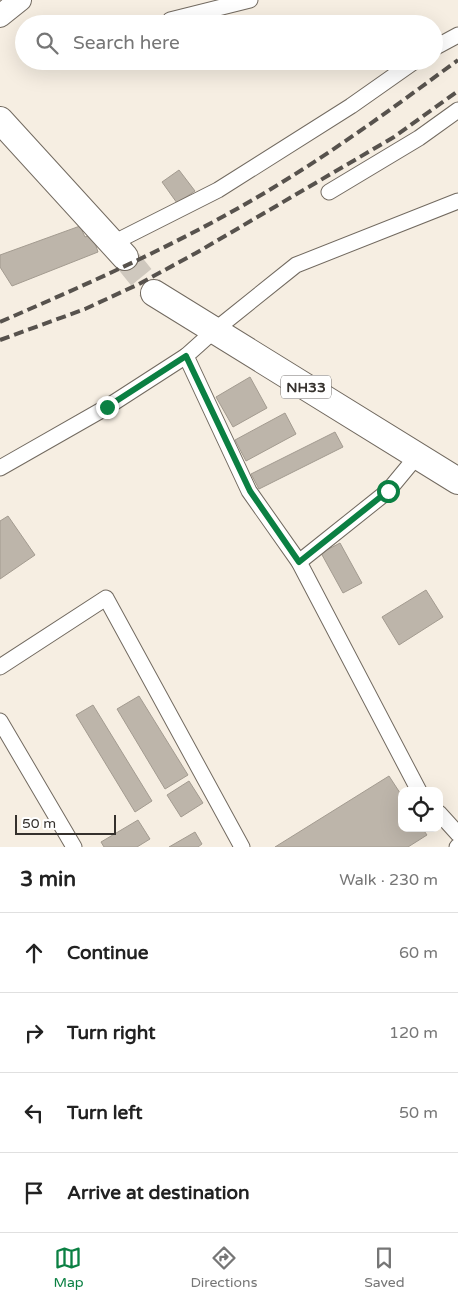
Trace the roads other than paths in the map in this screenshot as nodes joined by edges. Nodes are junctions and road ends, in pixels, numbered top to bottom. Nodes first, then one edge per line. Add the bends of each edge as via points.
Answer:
1 (20, 0) edge
2 (250, 0) edge
3 (190, 15) edge
4 (0, 16) edge
5 (458, 35) edge
6 (443, 43) edge
7 (402, 70) edge
8 (458, 110) edge
9 (0, 120) edge
10 (329, 192) dead end
11 (458, 201) edge
12 (119, 250) joint
13 (154, 293) tunnel mouth
14 (215, 330) junction
15 (186, 356) junction
16 (417, 456) junction
17 (0, 468) edge
18 (458, 482) edge
19 (299, 562) junction
20 (0, 667) edge
21 (0, 721) edge
22 (417, 787) edge
23 (443, 817) edge
24 (458, 834) edge
25 (74, 847) edge
26 (242, 847) edge

1 - 4 main road
2 - 3 street
5 - 6 street
7 - 12 street via 218,190
8 - 10 street via 420,138
9 - 12 highway
11 - 14 street via 296,266
13 - 14 highway, NH33
14 - 15 street
14 - 16 highway, NH33
15 - 17 street via 107,407
15 - 19 street via 250,491
16 - 18 highway, NH33
16 - 19 street via 388,491
19 - 22 street
20 - 26 street via 106,598
21 - 25 street
23 - 24 street

